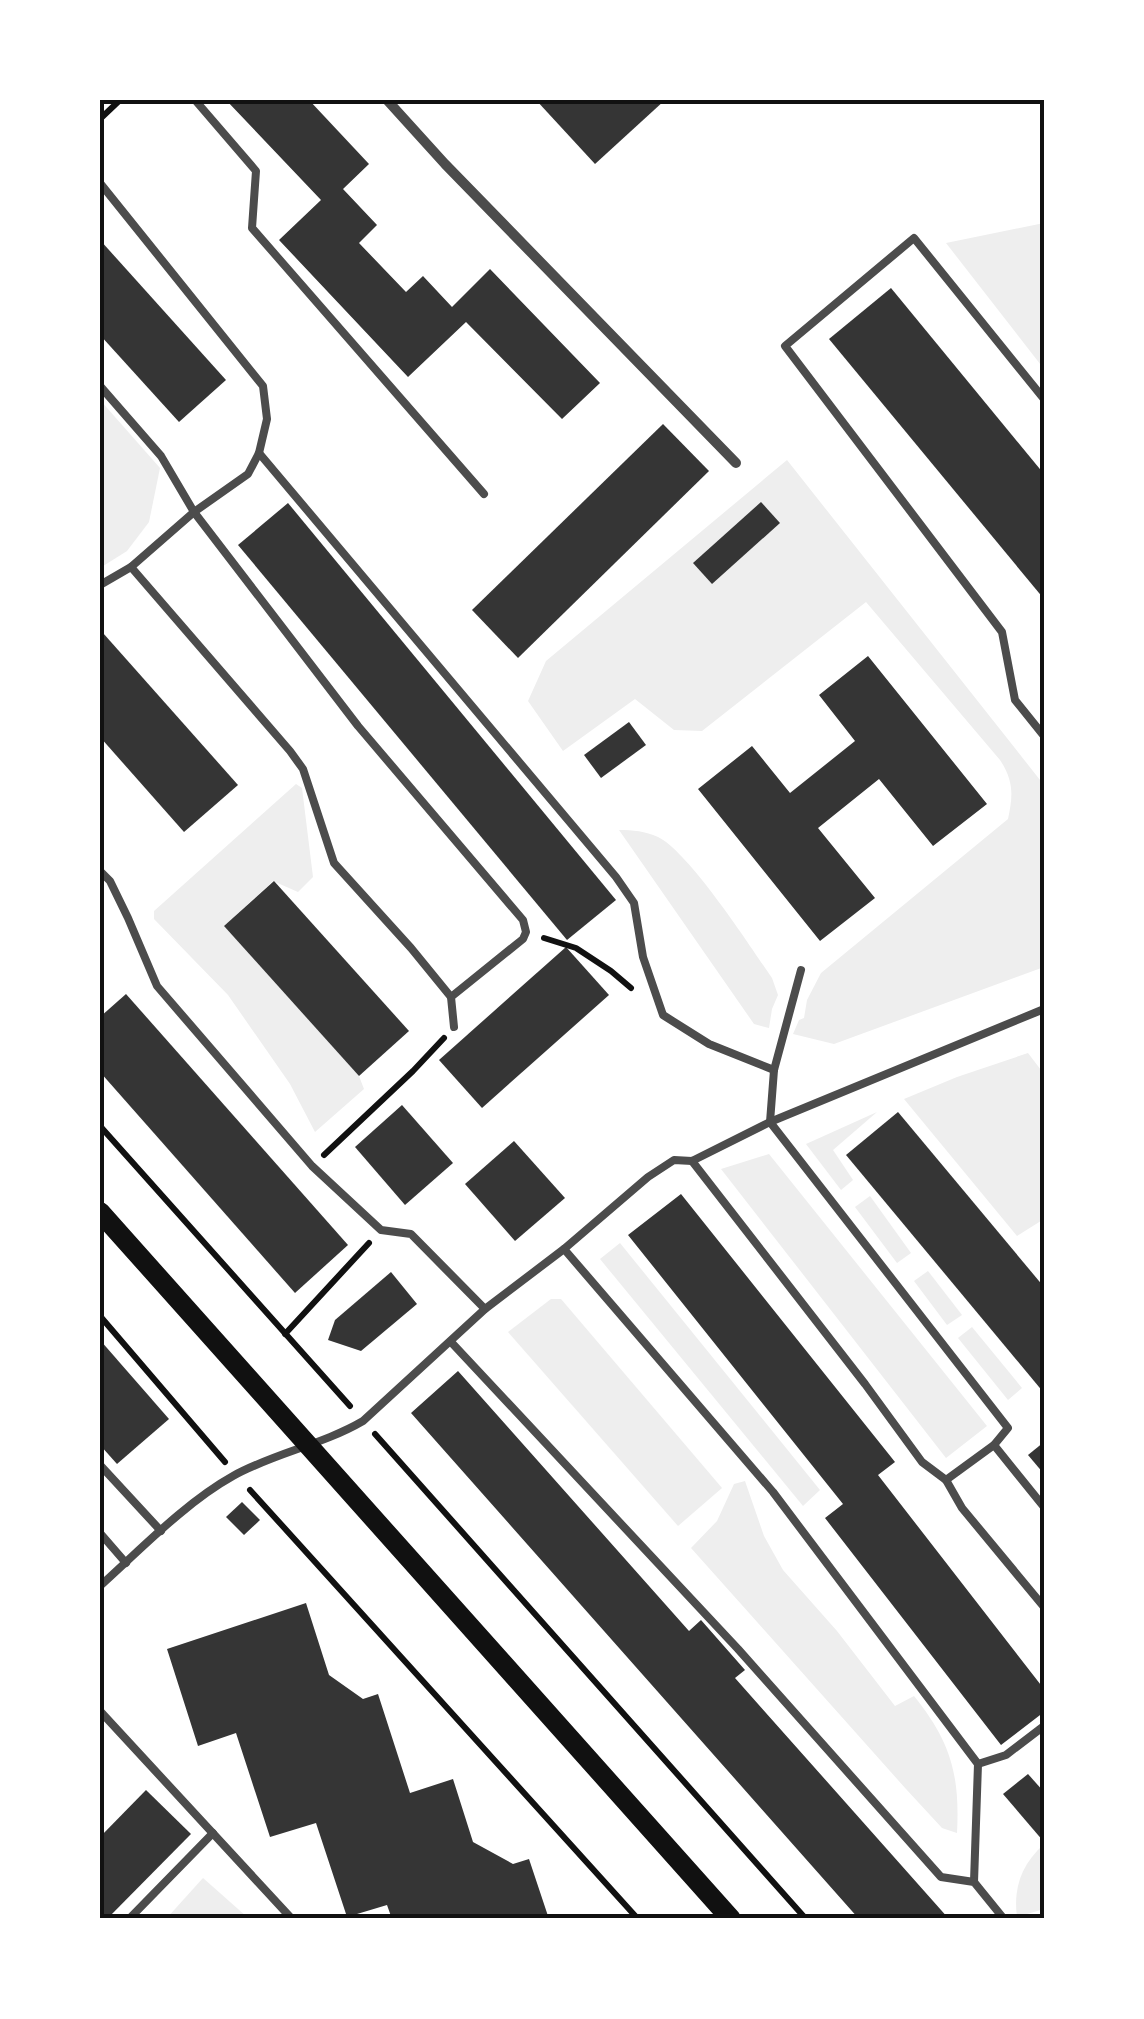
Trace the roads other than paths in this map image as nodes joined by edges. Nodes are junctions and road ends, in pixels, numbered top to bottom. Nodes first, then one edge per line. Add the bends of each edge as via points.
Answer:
1 (195, 100) edge
2 (387, 100) edge
3 (100, 184) edge
4 (100, 386) edge
5 (1044, 400) edge
6 (259, 453) junction
7 (736, 463) dead end
8 (484, 494) dead end
9 (194, 512) junction
10 (132, 567) junction
11 (100, 585) edge
12 (1044, 736) edge
13 (100, 871) edge
14 (800, 970) dead end
15 (451, 998) junction
16 (1044, 1009) edge
17 (454, 1027) road end
18 (774, 1070) junction
19 (770, 1122) junction
20 (692, 1162) junction
21 (100, 1212) edge
22 (564, 1249) junction
23 (485, 1309) junction
24 (451, 1342) junction
25 (308, 1445) junction
26 (994, 1445) junction
27 (100, 1465) edge
28 (946, 1480) junction
29 (1044, 1508) edge
30 (161, 1531) junction
31 (100, 1533) edge
32 (126, 1563) junction
33 (100, 1586) edge
34 (1044, 1607) edge
35 (100, 1712) edge
36 (1044, 1726) edge
37 (978, 1764) junction
38 (213, 1833) junction
39 (974, 1882) junction
40 (130, 1919) edge
41 (292, 1919) edge
42 (730, 1919) edge
43 (1004, 1919) edge

1 - 8 lane via 256,171 252,228
2 - 7 street
3 - 6 lane via 263,386 267,419
4 - 9 lane via 161,456
5 - 12 lane via 914,238 785,346 1002,632 1015,700
6 - 9 lane via 248,474
6 - 18 lane via 616,876 634,904 663,1015 709,1044
9 - 10 lane
9 - 15 lane via 358,726 523,920 523,939
10 - 11 lane
10 - 15 lane via 303,768 334,862
13 - 23 lane via 157,986 312,1166 381,1230 411,1234
14 - 18 lane
15 - 17 lane
16 - 19 lane
18 - 19 lane
19 - 20 lane
19 - 26 lane via 1008,1428
20 - 22 lane via 674,1160 648,1176
20 - 28 lane via 922,1462
21 - 25 main road
22 - 23 lane
22 - 37 lane via 773,1492
23 - 24 lane
24 - 25 lane via 363,1421
24 - 39 lane via 941,1876
25 - 30 lane via 226,1480
25 - 42 main road
26 - 28 lane
26 - 29 lane
27 - 30 lane
28 - 34 lane
30 - 32 lane
31 - 32 lane
32 - 33 lane
35 - 38 lane
36 - 37 lane via 1006,1755
37 - 39 lane
38 - 40 lane
38 - 41 lane
39 - 43 lane

